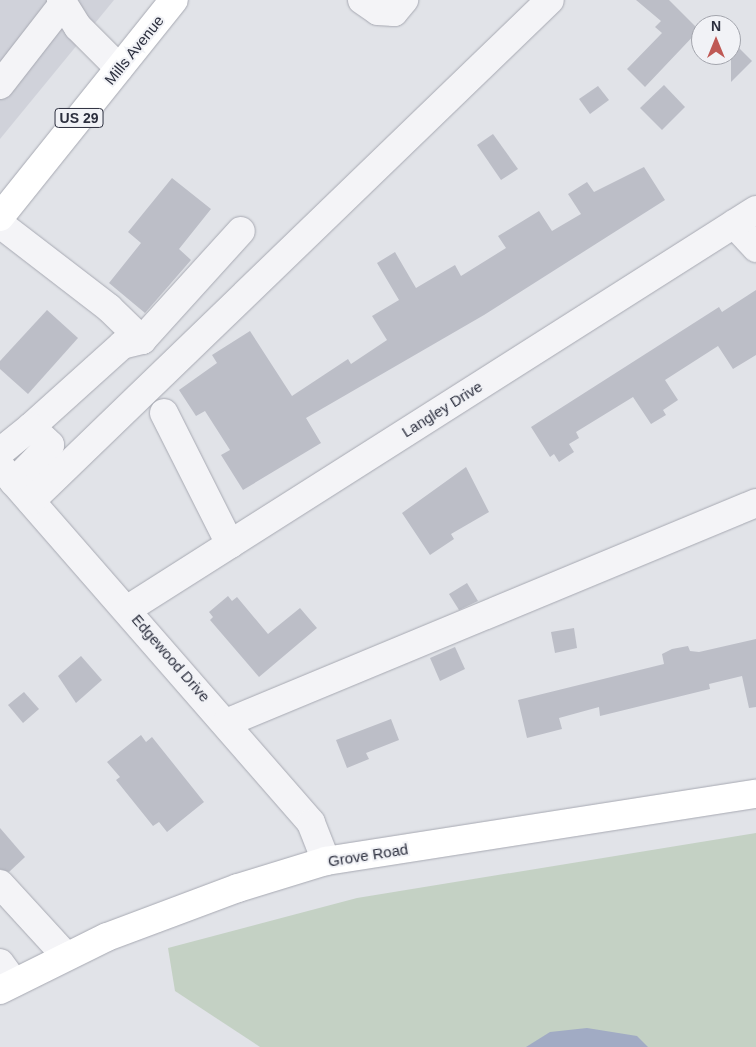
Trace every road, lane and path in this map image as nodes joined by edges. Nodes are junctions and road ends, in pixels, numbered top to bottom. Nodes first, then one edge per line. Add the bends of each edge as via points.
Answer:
1 (174, 0) edge
2 (362, 0) edge
3 (404, 0) edge
4 (550, 0) edge
5 (62, 2) edge
6 (119, 68) junction
7 (0, 85) edge
8 (0, 217) edge
9 (745, 217) edge
10 (0, 224) edge
11 (241, 231) dead end
12 (756, 248) edge
13 (142, 340) junction
14 (164, 413) dead end
15 (31, 427) junction
16 (0, 452) edge
17 (15, 483) edge
18 (756, 503) edge
19 (230, 544) junction
20 (128, 609) junction
21 (226, 723) junction
22 (756, 794) edge
23 (326, 861) junction
24 (0, 884) edge
25 (66, 956) junction
26 (5, 979) edge

1 - 6 main road, Mills Avenue / US 29
2 - 3 street via 378,11 394,12
4 - 17 street
5 - 6 street via 78,27
5 - 7 street
6 - 8 main road, Mills Avenue / US 29
9 - 12 street
9 - 19 street, Langley Drive
10 - 13 street via 109,308
11 - 13 street
13 - 15 street via 122,345
14 - 19 street
15 - 16 street
15 - 17 street via 50,445
17 - 20 street, Edgewood Drive
18 - 21 street
19 - 20 street, Langley Drive
20 - 21 street, Edgewood Drive
21 - 23 street, Edgewood Drive via 311,823
22 - 23 main road, Grove Road
23 - 25 main road, Grove Road via 238,888
24 - 25 street
25 - 26 main road, Grove Road

